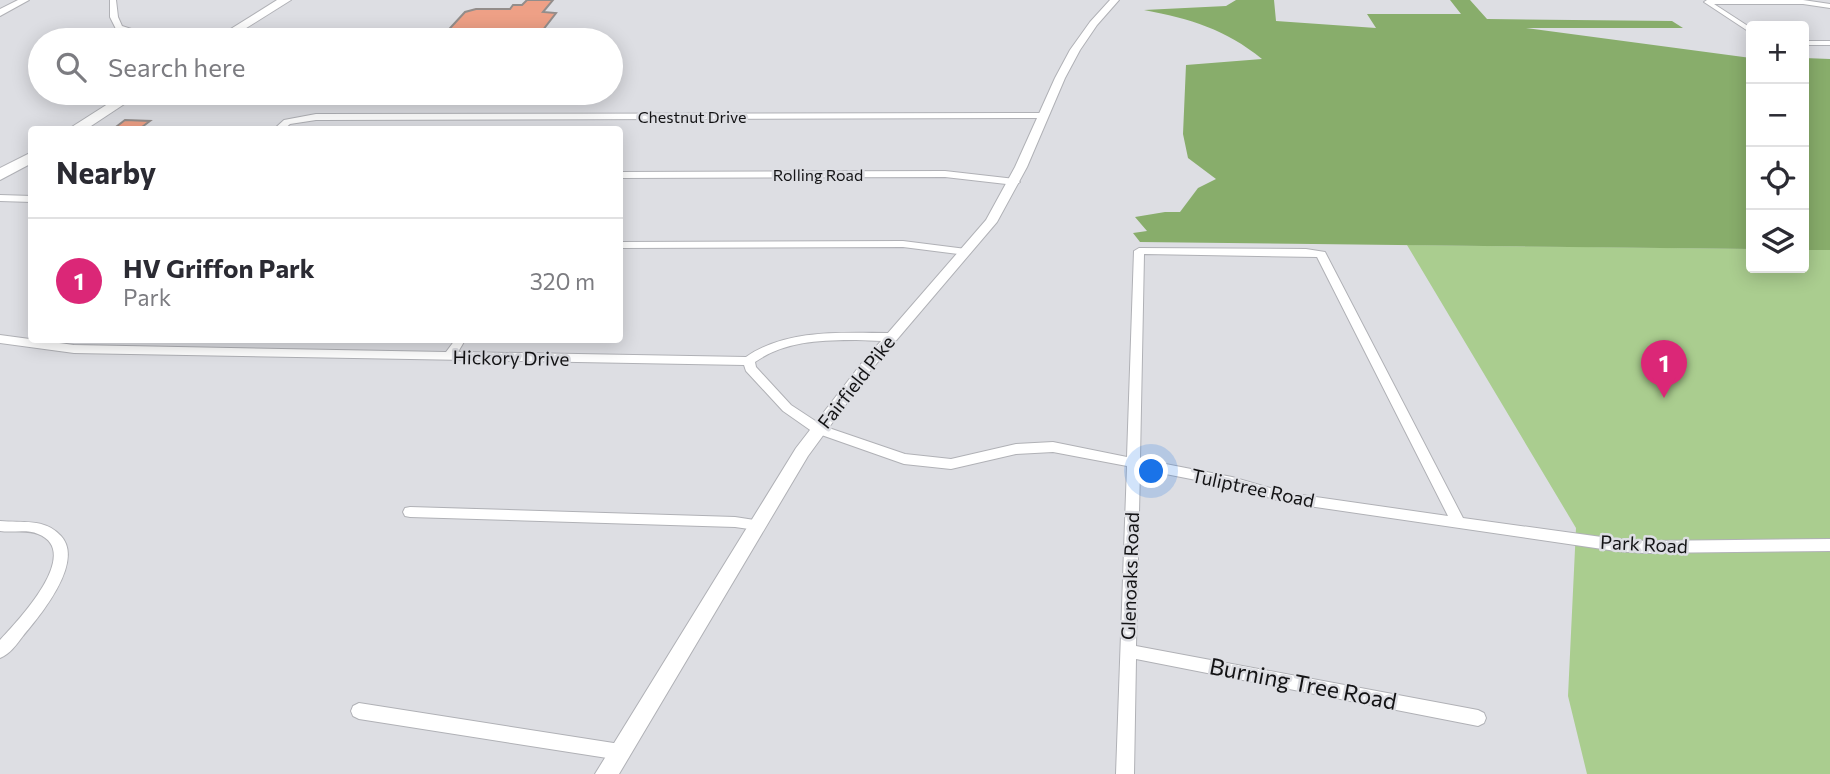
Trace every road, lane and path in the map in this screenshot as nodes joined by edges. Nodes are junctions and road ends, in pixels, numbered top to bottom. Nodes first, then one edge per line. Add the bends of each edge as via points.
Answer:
1 (25, 0) edge
2 (113, 0) edge
3 (285, 0) edge
4 (1115, 0) edge
5 (1705, 1) edge
6 (1830, 6) edge
7 (0, 13) edge
8 (122, 28) edge
9 (239, 28) edge
10 (1746, 28) edge
11 (1809, 43) edge
12 (1830, 43) edge
13 (115, 105) edge
14 (1043, 116) junction
15 (610, 118) junction
16 (80, 126) edge
17 (282, 126) edge
18 (605, 126) edge
19 (28, 158) edge
20 (0, 175) edge
21 (623, 175) edge
22 (1015, 182) junction
23 (0, 198) edge
24 (28, 199) edge
25 (623, 245) edge
26 (966, 252) junction
27 (891, 337) junction
28 (0, 339) edge
29 (28, 343) edge
30 (30, 343) edge
31 (458, 343) edge
32 (449, 357) junction
33 (749, 361) junction
34 (818, 429) junction
35 (1133, 462) junction
36 (410, 513) dead end
37 (1459, 524) junction
38 (756, 525) junction
39 (0, 527) edge
40 (1830, 545) edge
41 (0, 651) edge
42 (1128, 651) junction
43 (359, 711) dead end
44 (1478, 718) dead end
45 (620, 752) junction
46 (606, 774) edge
47 (1125, 774) edge

1 - 7 street
2 - 8 street via 114,17
3 - 9 highway
4 - 14 street, Fairfield Pike via 1075,53
5 - 6 street
5 - 10 street
11 - 12 street
13 - 16 highway
14 - 15 street, Chestnut Drive
14 - 22 street, Fairfield Pike
15 - 17 street, Chestnut Drive via 299,119
15 - 18 street
19 - 20 highway
21 - 22 street, Rolling Road via 945,174
22 - 26 street, Fairfield Pike
23 - 24 street
25 - 26 street via 903,244
26 - 27 street, Fairfield Pike
27 - 33 street, Hickory Drive via 792,341
27 - 34 street, Fairfield Pike
28 - 29 street, Hickory Drive
30 - 32 street, Hickory Drive via 74,349
31 - 32 street
32 - 33 street, Hickory Drive
33 - 34 street, Tuliptree Road via 758,378 787,408
34 - 35 street, Tuliptree Road via 932,464 973,461 1038,446
34 - 38 street, Fairfield Pike
35 - 37 street, Tuliptree Road via 1288,498
35 - 37 street, Glenoaks Road via 1139,251 1321,254
35 - 42 street, Glenoaks Road
36 - 38 street
37 - 40 street, Park Road via 1645,547
38 - 45 street, Fairfield Pike
39 - 41 street via 44,530 58,543 62,559 36,612
42 - 44 street, Burning Tree Road
42 - 47 street, Glenoaks Road
43 - 45 street
45 - 46 street, Fairfield Pike

